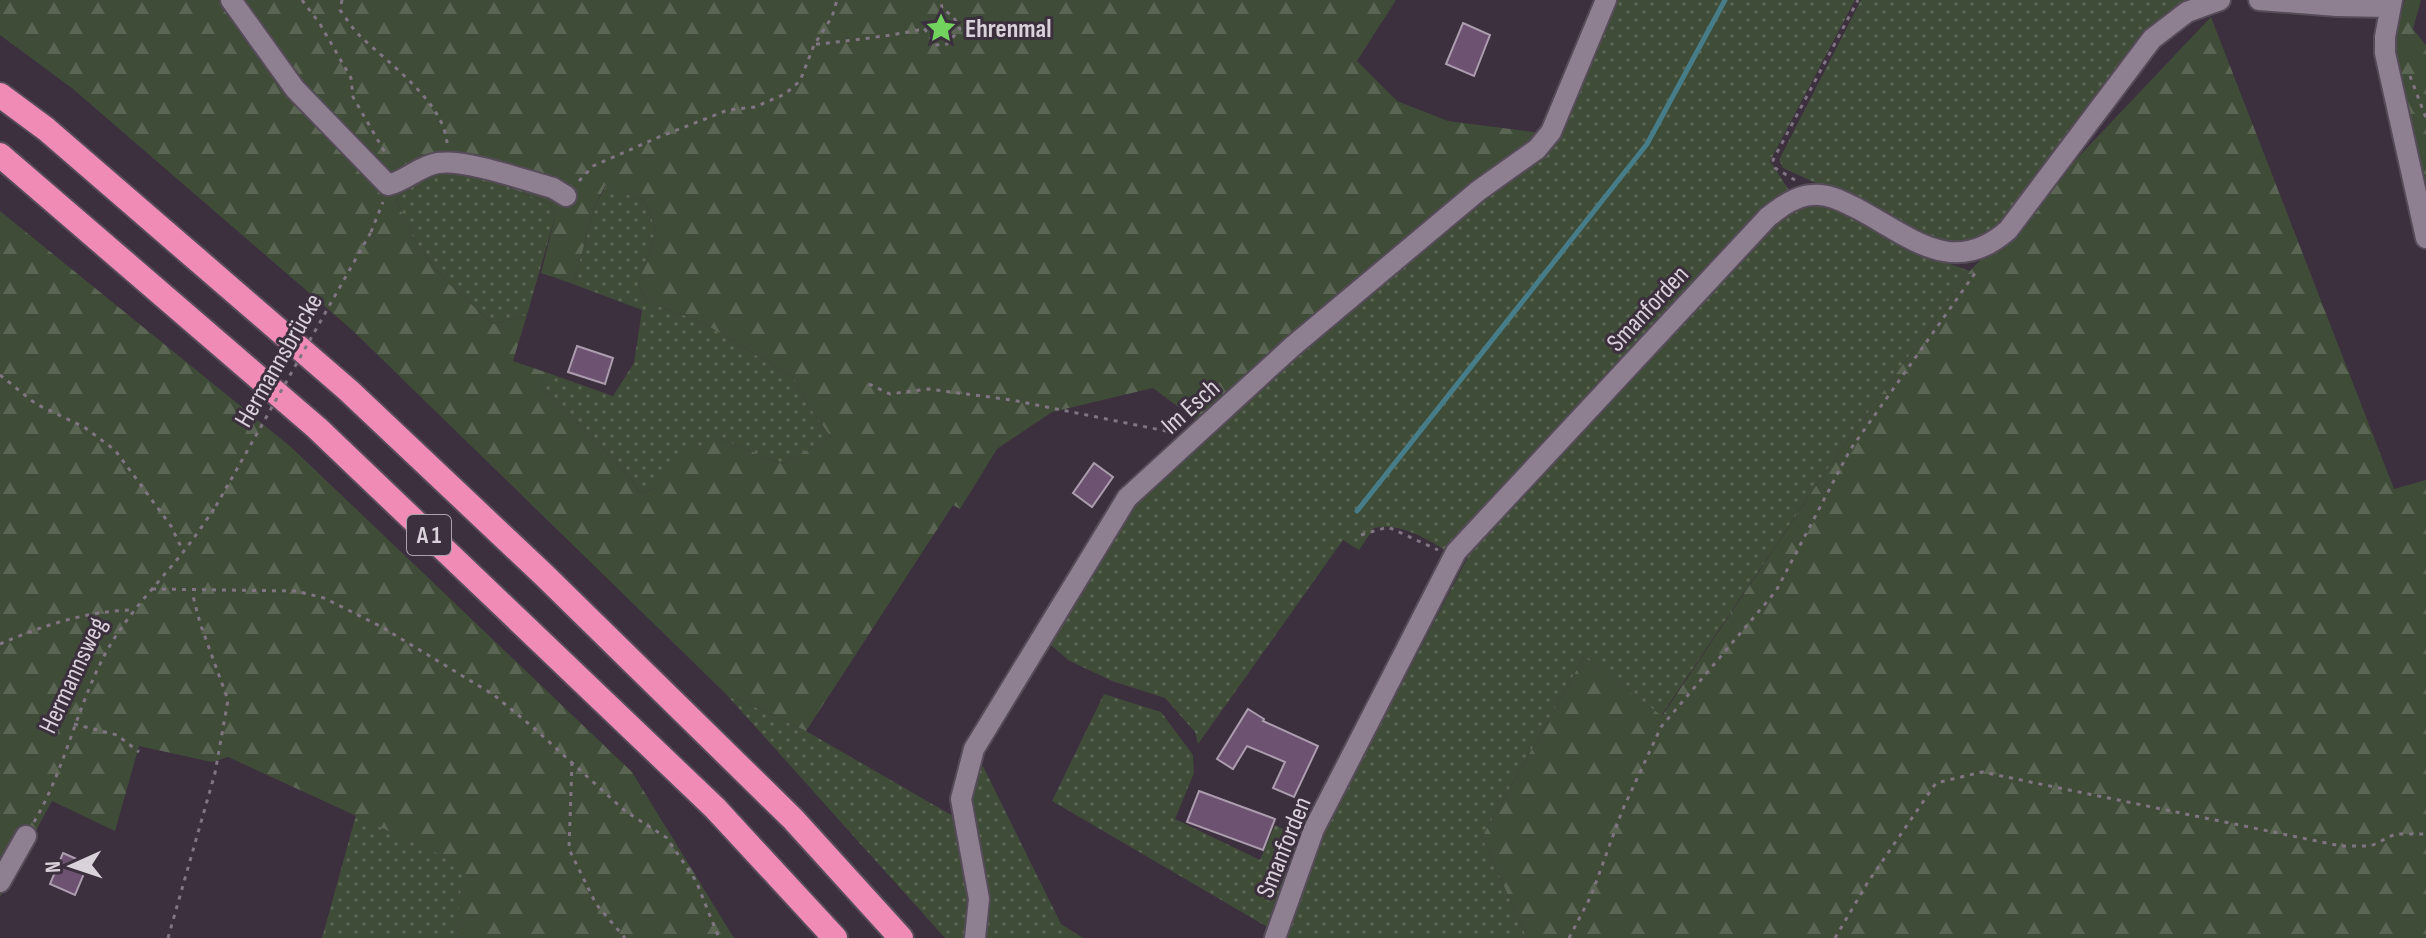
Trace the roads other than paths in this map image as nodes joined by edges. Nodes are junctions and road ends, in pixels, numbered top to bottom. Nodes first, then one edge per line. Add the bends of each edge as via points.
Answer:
1 (231, 0) edge
2 (1606, 0) edge
3 (2220, 0) edge
4 (2259, 0) edge
5 (2390, 3) edge
6 (0, 95) edge
7 (0, 155) edge
8 (566, 196) road end
9 (2426, 238) edge
10 (26, 836) road end
11 (0, 882) edge
12 (835, 938) edge
13 (901, 938) edge
14 (975, 938) edge
15 (1275, 938) edge

1 - 8 street via 295,89 388,185 428,165 448,163 553,188
2 - 14 street, Im Esch via 1551,132 1537,149 1478,191 1293,346 1127,498 974,749 961,799 979,899
3 - 15 street, Smanforden via 2187,12 2152,39 2008,230 1991,245 1952,254 1825,195 1808,194 1768,217 1452,557 1314,829
4 - 5 street via 2337,6
5 - 9 street via 2385,53
6 - 13 highway, A 1 via 348,390 793,819
7 - 12 highway, A 1 via 317,428 715,808
10 - 11 street

